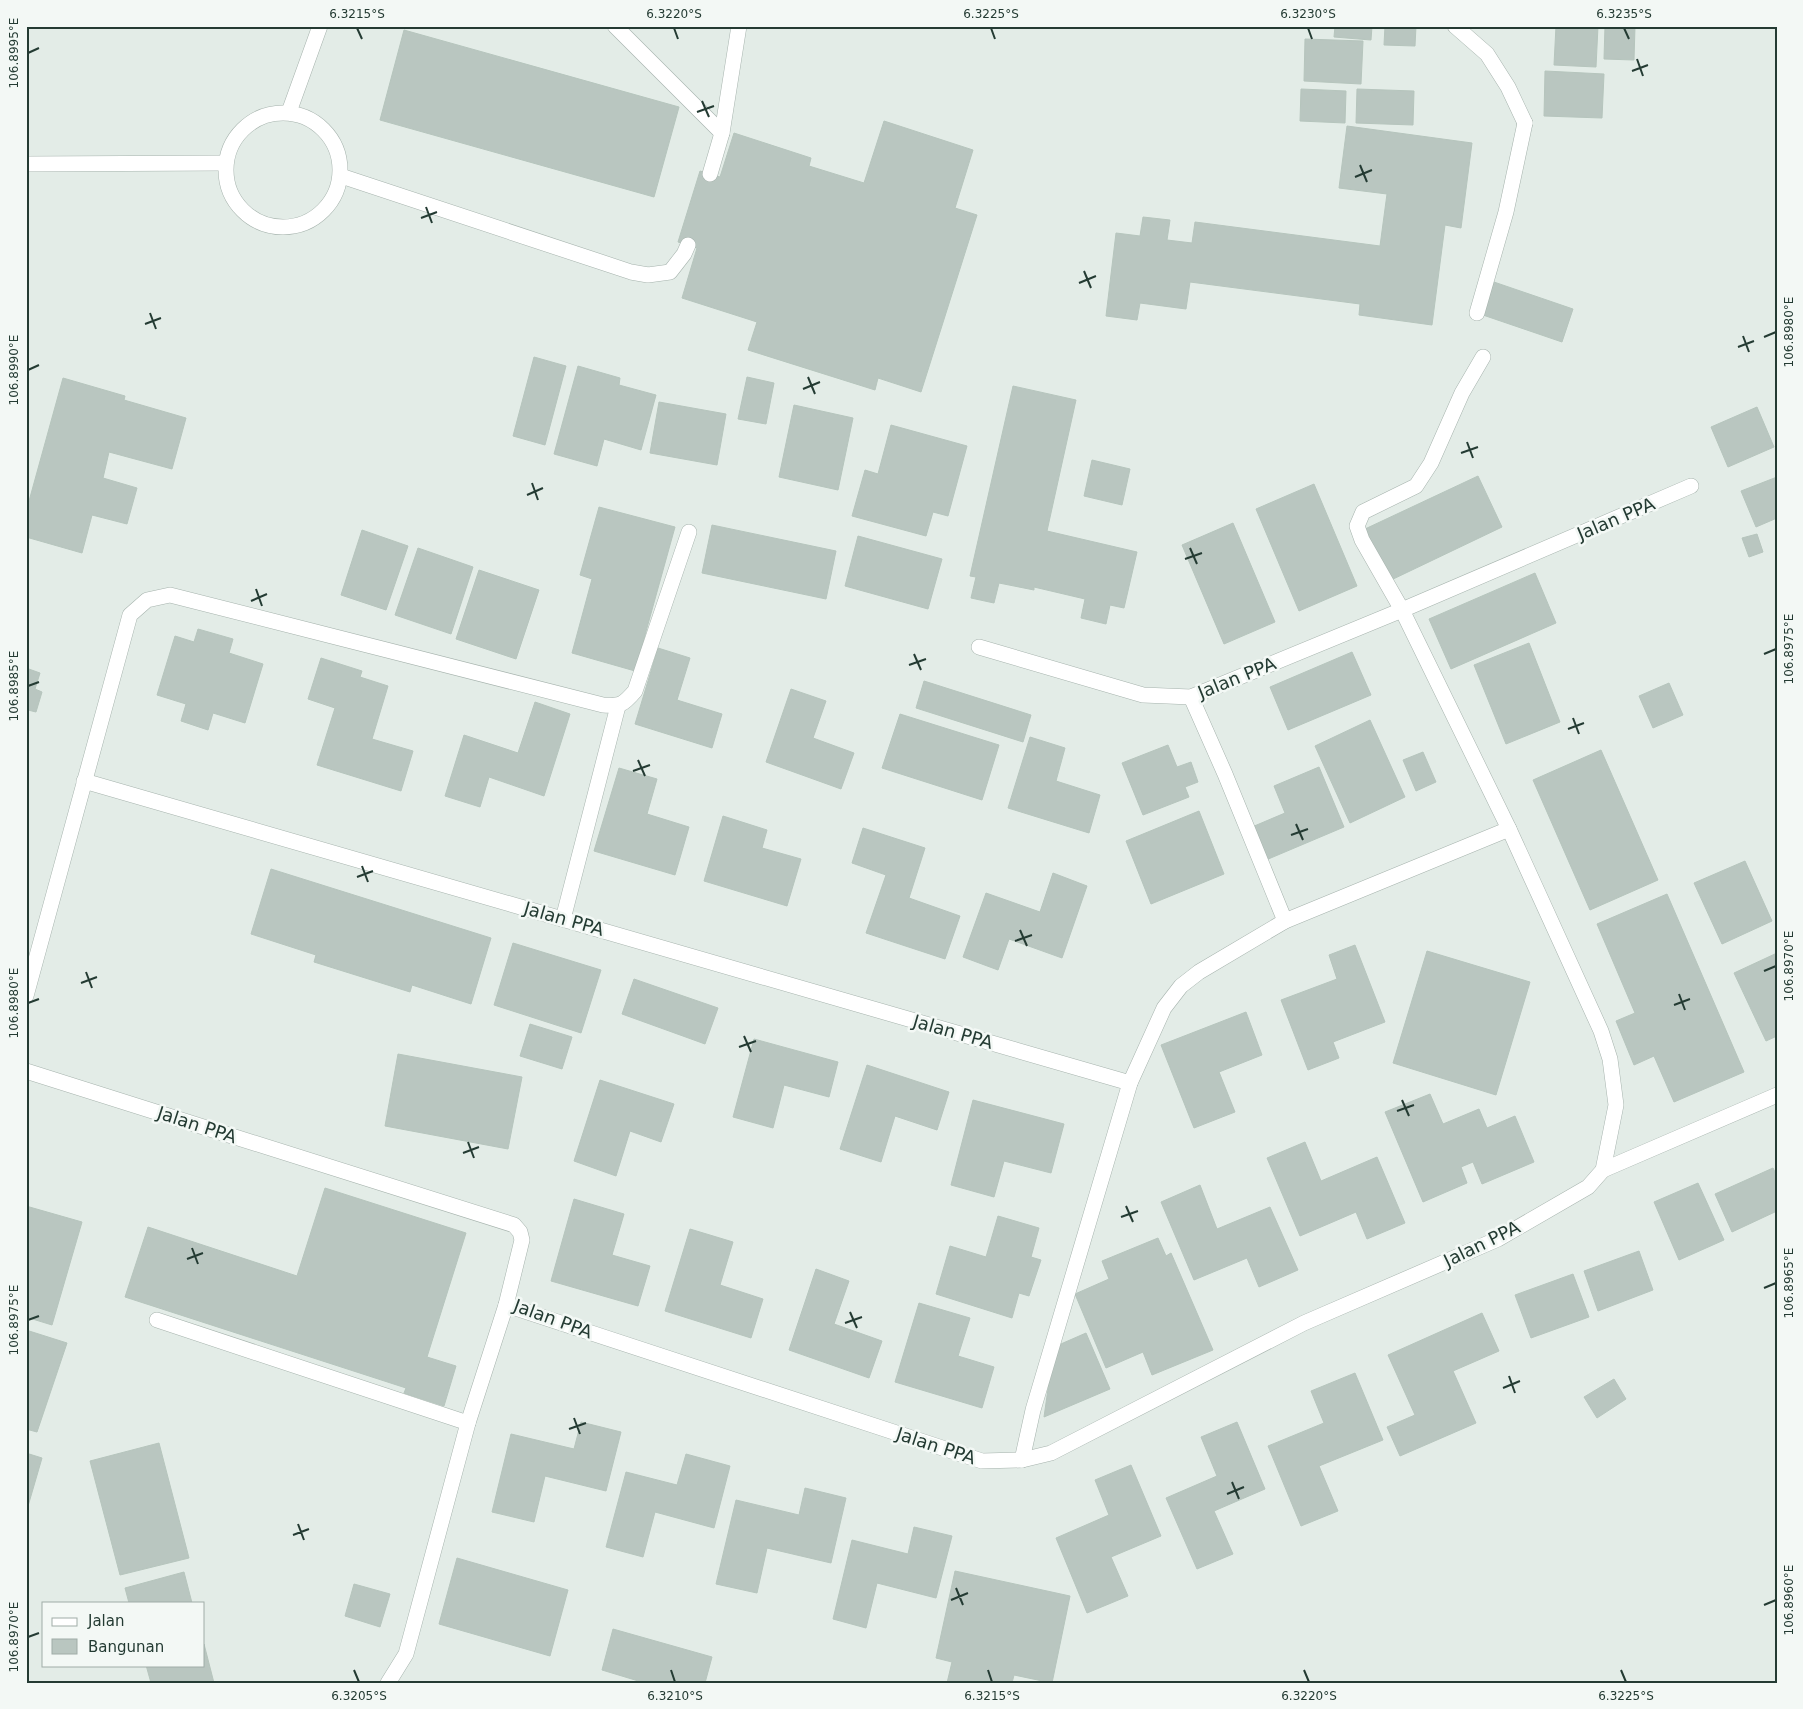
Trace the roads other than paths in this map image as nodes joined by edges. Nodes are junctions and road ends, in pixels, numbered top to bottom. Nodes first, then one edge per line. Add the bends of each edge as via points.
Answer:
1 (320, 26) edge
2 (615, 26) edge
3 (739, 26) edge
4 (1455, 26) edge
5 (290, 112) junction
6 (722, 133) junction
7 (226, 163) junction
8 (26, 164) edge
9 (710, 174) dead end
10 (341, 176) junction
11 (688, 245) dead end
12 (1477, 313) dead end
13 (1484, 357) dead end
14 (1692, 486) dead end
15 (689, 532) dead end
16 (1402, 610) junction
17 (979, 647) dead end
18 (1191, 697) junction
19 (618, 706) junction
20 (84, 781) junction
21 (1509, 828) junction
22 (563, 919) junction
23 (1285, 920) junction
24 (26, 996) edge
25 (26, 1071) edge
26 (1130, 1083) junction
27 (1777, 1095) edge
28 (1604, 1170) junction
29 (506, 1305) junction
30 (157, 1320) dead end
31 (468, 1422) junction
32 (1022, 1460) junction
33 (388, 1683) edge

1 - 5 street
2 - 6 street
3 - 6 street
4 - 12 street via 1487,54 1525,123 1506,212
5 - 7 street via 267,114 247,124 232,141
5 - 10 street via 311,119 328,133 339,153
6 - 9 street
7 - 8 street
7 - 10 street via 228,186 238,206 255,221 277,228 300,226 320,216 334,198
10 - 11 street via 631,272 648,275 670,272
13 - 16 street via 1462,393 1432,463 1416,486 1363,512 1357,526
14 - 16 street, Jalan PPA
15 - 19 street via 635,691
16 - 18 street, Jalan PPA
16 - 21 street
17 - 18 street, Jalan PPA via 1142,695
18 - 23 street
19 - 20 street via 603,705 170,595 147,600 130,615
19 - 22 street
20 - 22 street, Jalan PPA
20 - 24 street
21 - 23 street
21 - 28 street via 1601,1031 1610,1059 1616,1106
22 - 26 street, Jalan PPA
23 - 26 street via 1181,986 1164,1008
25 - 29 street, Jalan PPA via 514,1225 522,1240
26 - 32 street via 1033,1410
27 - 28 street
28 - 32 street, Jalan PPA via 1588,1187 1498,1239 1304,1323 1051,1453
29 - 31 street
29 - 32 street, Jalan PPA via 982,1461
30 - 31 street
31 - 33 street via 406,1654

